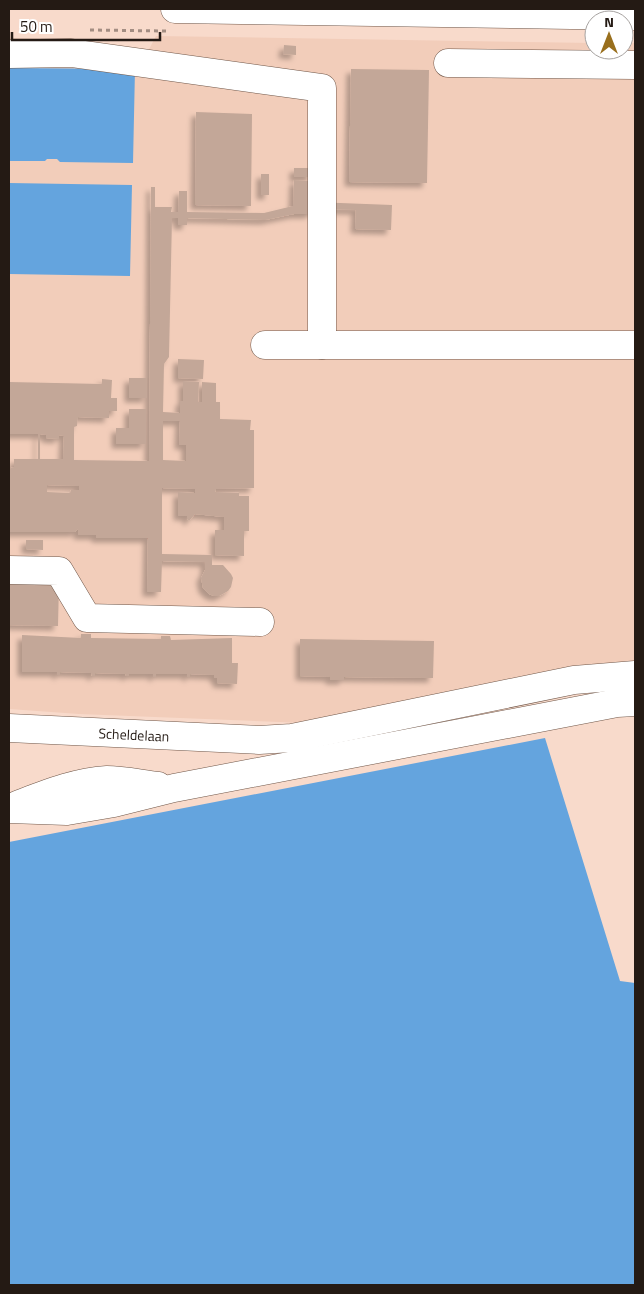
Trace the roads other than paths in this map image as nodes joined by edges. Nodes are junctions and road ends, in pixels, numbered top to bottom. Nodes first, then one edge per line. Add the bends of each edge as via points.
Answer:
1 (175, 9) edge
2 (635, 16) edge
3 (9, 54) edge
4 (448, 63) dead end
5 (635, 65) edge
6 (265, 345) dead end
7 (635, 345) edge
8 (322, 346) junction
9 (9, 570) edge
10 (260, 622) dead end
11 (635, 675) edge
12 (635, 702) edge
13 (10, 736) edge
14 (9, 809) edge

1 - 2 main road
3 - 8 main road via 71,53 322,88
4 - 5 main road
6 - 8 main road
7 - 8 main road
9 - 10 main road via 59,571 87,618
11 - 13 main road, Scheldelaan via 574,680 292,738
12 - 14 main road via 174,788 108,780 62,788

